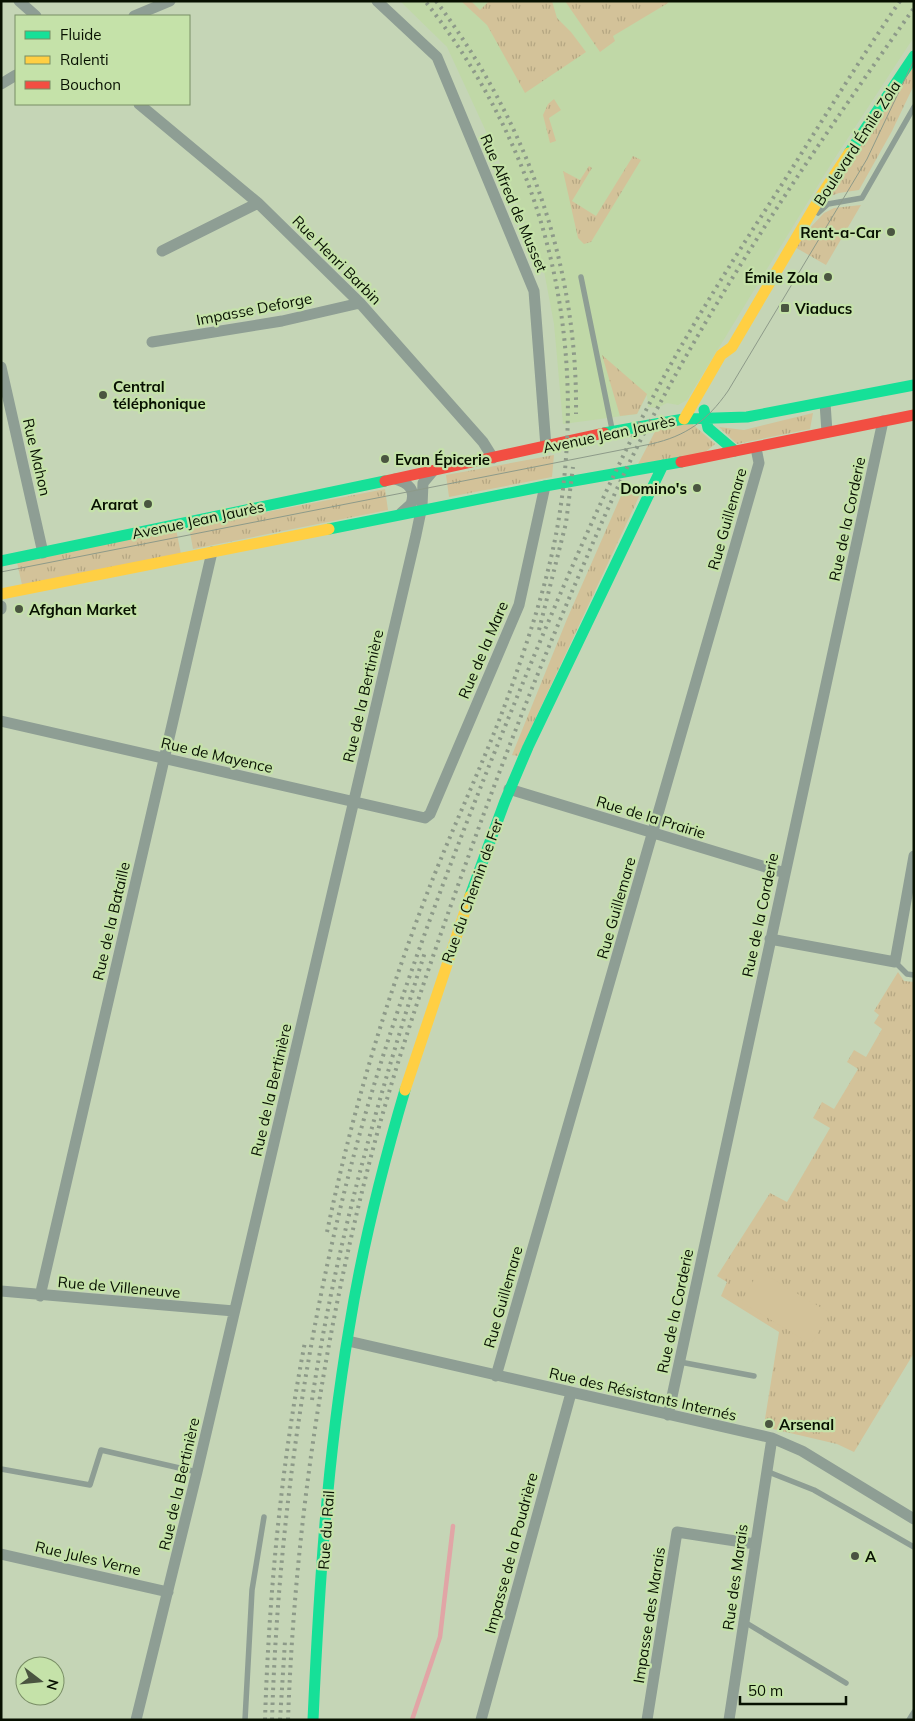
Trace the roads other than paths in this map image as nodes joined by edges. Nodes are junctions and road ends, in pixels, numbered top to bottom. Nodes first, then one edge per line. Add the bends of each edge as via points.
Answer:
1 (19, 1) edge
2 (170, 1) edge
3 (377, 1) edge
4 (35, 15) edge
5 (136, 15) edge
6 (914, 56) edge
7 (15, 75) edge
8 (1, 84) edge
9 (140, 105) edge
10 (914, 107) edge
11 (258, 203) junction
12 (802, 232) junction
13 (162, 251) dead end
14 (581, 277) dead end
15 (360, 303) junction
16 (152, 342) dead end
17 (732, 346) junction
18 (1, 367) edge
19 (914, 385) edge
20 (914, 391) edge
21 (825, 405) junction
22 (914, 415) edge
23 (704, 418) junction
24 (684, 419) junction
25 (884, 421) junction
26 (613, 431) junction
27 (827, 432) junction
28 (546, 447) junction
29 (756, 448) junction
30 (735, 451) junction
31 (493, 458) junction
32 (662, 465) junction
33 (435, 470) junction
34 (394, 479) junction
35 (545, 486) junction
36 (422, 510) junction
37 (395, 516) junction
38 (43, 552) junction
39 (212, 552) junction
40 (1, 561) edge
41 (1, 594) edge
42 (1, 721) edge
43 (164, 758) junction
44 (509, 789) junction
45 (353, 802) junction
46 (425, 818) joint
47 (653, 834) junction
48 (914, 856) edge
49 (785, 873) junction
50 (770, 939) junction
51 (895, 962) junction
52 (914, 975) edge
53 (1, 1291) edge
54 (40, 1296) junction
55 (234, 1311) junction
56 (348, 1341) junction
57 (680, 1362) junction
58 (496, 1376) junction
59 (754, 1376) dead end
60 (571, 1393) junction
61 (668, 1415) junction
62 (772, 1438) junction
63 (1, 1470) edge
64 (766, 1471) junction
65 (197, 1472) junction
66 (264, 1516) dead end
67 (914, 1518) edge
68 (754, 1544) junction
69 (914, 1547) edge
70 (1, 1554) edge
71 (168, 1592) junction
72 (743, 1621) junction
73 (846, 1683) dead end
74 (914, 1712) edge
75 (136, 1720) edge
76 (245, 1720) edge
77 (313, 1720) edge
78 (481, 1720) edge
79 (647, 1720) edge
80 (729, 1720) edge
81 (909, 1720) edge

1 - 4 street
2 - 5 street
3 - 28 street, Rue Alfred de Musset via 437,57 534,291
6 - 12 main road, Boulevard Émile Zola via 822,194
7 - 8 street
9 - 11 street, Rue Henri Barbin
10 - 12 lane, Boulevard Émile Zola via 862,198 828,204
11 - 13 street
11 - 15 street, Rue Henri Barbin
12 - 17 main road, Boulevard Émile Zola
14 - 26 lane
15 - 16 street, Impasse Deforge via 282,321
15 - 31 street, Rue Henri Barbin via 483,442
17 - 23 main road, Boulevard Émile Zola via 730,360 705,402
17 - 24 main road, Boulevard Émile Zola via 721,356
18 - 38 street, Rue Mahon
19 - 21 main road, Avenue Jean Jaurès
20 - 21 street
21 - 23 main road, Avenue Jean Jaurès via 747,417
21 - 27 street
22 - 25 main road
23 - 24 main road, Avenue Jean Jaurès
23 - 30 main road via 713,434
24 - 26 main road, Avenue Jean Jaurès
25 - 27 main road
25 - 49 street, Rue de la Corderie
26 - 28 main road, Avenue Jean Jaurès
27 - 29 main road
28 - 31 main road, Avenue Jean Jaurès
29 - 30 main road
29 - 47 street, Rue Guillemare via 759,463
30 - 32 main road
31 - 33 main road, Avenue Jean Jaurès
32 - 35 main road
32 - 44 main road, Rue du Chemin de Fer via 596,598
33 - 34 main road, Avenue Jean Jaurès
33 - 36 street, Rue de la Bertinière via 424,481
34 - 37 street via 409,485 413,500 406,511
34 - 38 main road, Avenue Jean Jaurès
35 - 36 main road
35 - 46 street, Rue de la Mare via 519,605 430,814
36 - 37 main road
36 - 45 street, Rue de la Bertinière
37 - 39 main road
38 - 40 main road, Avenue Jean Jaurès
39 - 41 main road
39 - 43 street, Rue de la Bataille
42 - 43 street, Rue de Mayence
43 - 45 street, Rue de Mayence
43 - 54 street, Rue de la Bataille
44 - 47 street, Rue de la Prairie
44 - 56 main road, Rue du Chemin de Fer via 416,1052 386,1156 359,1274
45 - 46 street, Rue de Mayence
45 - 55 street, Rue de la Bertinière
47 - 49 street, Rue de la Prairie
47 - 58 street, Rue Guillemare
48 - 51 street
49 - 50 street, Rue de la Corderie
50 - 51 street
50 - 57 street, Rue de la Corderie
51 - 52 lane via 907,974
53 - 54 street, Rue de Villeneuve
54 - 55 street, Rue de Villeneuve
55 - 65 street, Rue de la Bertinière
56 - 58 street, Rue des Résistants Internés
56 - 77 main road, Rue du Rail via 334,1432
57 - 59 lane
57 - 61 street, Rue de la Corderie
58 - 60 street, Rue des Résistants Internés
60 - 61 street, Rue des Résistants Internés
60 - 78 street, Impasse de la Poudrière
61 - 62 street, Rue des Résistants Internés
62 - 64 street, Rue des Marais
62 - 67 street, Rue des Résistants Internés via 802,1451
63 - 65 lane via 90,1485 101,1450
64 - 68 street, Rue des Marais
64 - 69 lane via 814,1490
65 - 71 street, Rue de la Bertinière
66 - 76 lane via 252,1590
68 - 72 street, Rue des Marais
68 - 79 street, Impasse des Marais via 677,1532
70 - 71 street, Rue Jules Verne
71 - 75 street, Rue de la Bertinière
72 - 73 lane
72 - 80 street, Rue des Marais
74 - 81 lane

